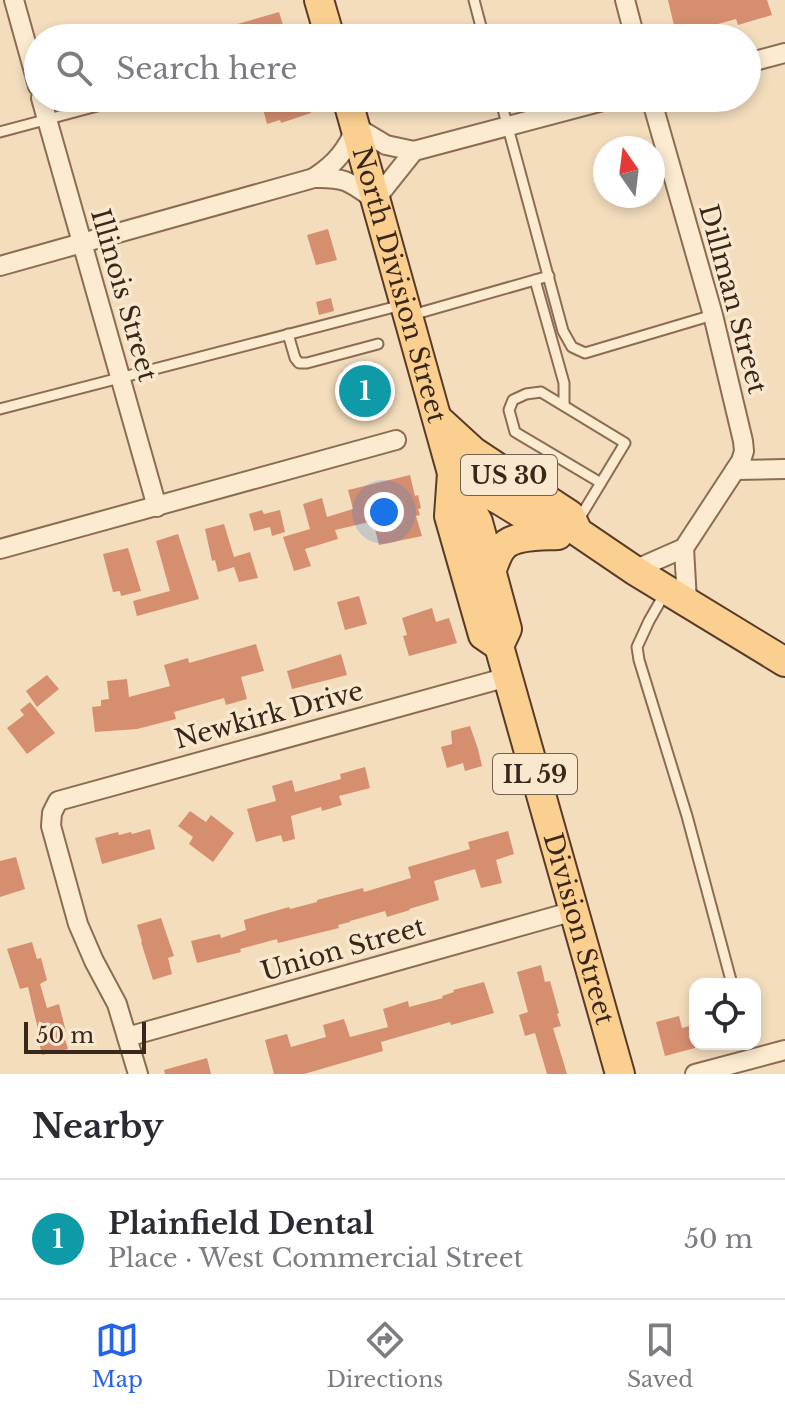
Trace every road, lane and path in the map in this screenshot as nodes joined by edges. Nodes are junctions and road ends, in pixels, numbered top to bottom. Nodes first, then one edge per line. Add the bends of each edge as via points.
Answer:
1 (13, 0) edge
2 (319, 0) edge
3 (474, 0) edge
4 (625, 0) edge
5 (0, 3) edge
6 (326, 24) edge
7 (480, 24) edge
8 (631, 24) edge
9 (24, 38) edge
10 (785, 53) edge
11 (761, 59) edge
12 (45, 112) edge
13 (76, 112) edge
14 (351, 112) edge
15 (503, 112) edge
16 (562, 112) edge
17 (655, 112) edge
18 (47, 120) junction
19 (356, 127) junction
20 (507, 127) junction
21 (0, 132) edge
22 (414, 151) junction
23 (314, 178) junction
24 (375, 200) junction
25 (82, 243) junction
26 (0, 266) edge
27 (549, 276) junction
28 (535, 280) junction
29 (407, 310) junction
30 (713, 315) junction
31 (288, 334) junction
32 (378, 344) dead end
33 (120, 378) junction
34 (564, 405) junction
35 (0, 409) edge
36 (437, 419) junction
37 (396, 440) dead end
38 (785, 469) edge
39 (735, 470) junction
40 (452, 473) junction
41 (601, 483) junction
42 (157, 507) junction
43 (570, 531) junction
44 (684, 548) junction
45 (0, 549) edge
46 (634, 570) junction
47 (491, 572) junction
48 (677, 596) junction
49 (499, 646) junction
50 (785, 662) edge
51 (508, 677) junction
52 (574, 911) junction
53 (730, 978) edge
54 (127, 1037) junction
55 (785, 1050) edge
56 (750, 1051) edge
57 (716, 1071) edge
58 (138, 1074) edge
59 (620, 1074) edge
60 (695, 1074) edge

1 - 5 street
1 - 9 street
2 - 6 main road
3 - 7 lane
4 - 8 street
10 - 11 street
12 - 18 street, Illinois Street
13 - 18 lane
14 - 19 main road, North Division Street / US 30
15 - 20 lane
16 - 20 street
17 - 30 street, Dillman Street
18 - 21 lane
18 - 25 street, Illinois Street
19 - 22 street via 386,145
19 - 23 street via 343,154
19 - 24 main road, North Division Street / US 30
20 - 22 street
20 - 27 lane
22 - 24 street
23 - 24 street via 342,178
23 - 25 street
24 - 29 main road, North Division Street / US 30
25 - 26 street
25 - 33 street, Illinois Street
27 - 28 lane
27 - 30 lane via 563,331 572,347 585,353
28 - 29 lane
28 - 34 lane via 564,383
29 - 31 lane
29 - 36 main road, North Division Street / US 30
30 - 39 street, Dillman Street via 743,441
31 - 32 lane via 299,363
31 - 33 lane
33 - 35 lane
33 - 42 street, Illinois Street
34 - 41 lane via 625,443
34 - 41 lane via 541,392 513,400 509,410 515,432
36 - 40 main road, North Division Street / US 30
36 - 43 main road, US 30 via 474,452 570,515
37 - 42 street
38 - 39 street
39 - 44 street, Dillman Street
40 - 43 main road, US 30
40 - 47 main road, Division Street / IL 59 via 478,522
40 - 49 main road, Division Street / IL 59 via 449,516 483,635
41 - 43 lane
42 - 45 street
43 - 46 main road, US 30
43 - 47 main road via 529,535 505,544
44 - 46 street
44 - 48 street
46 - 48 main road, US 30
47 - 49 main road, Division Street / IL 59 via 507,629
48 - 50 main road, US 30
48 - 53 lane via 649,621 637,647
49 - 51 main road, Division Street / IL 59
51 - 52 main road, Division Street / IL 59
51 - 54 street, Newkirk Drive via 58,801 51,826 78,924
52 - 54 street, Union Street
52 - 59 main road, Division Street / IL 59
54 - 58 street
55 - 56 street
56 - 57 street
57 - 60 street

